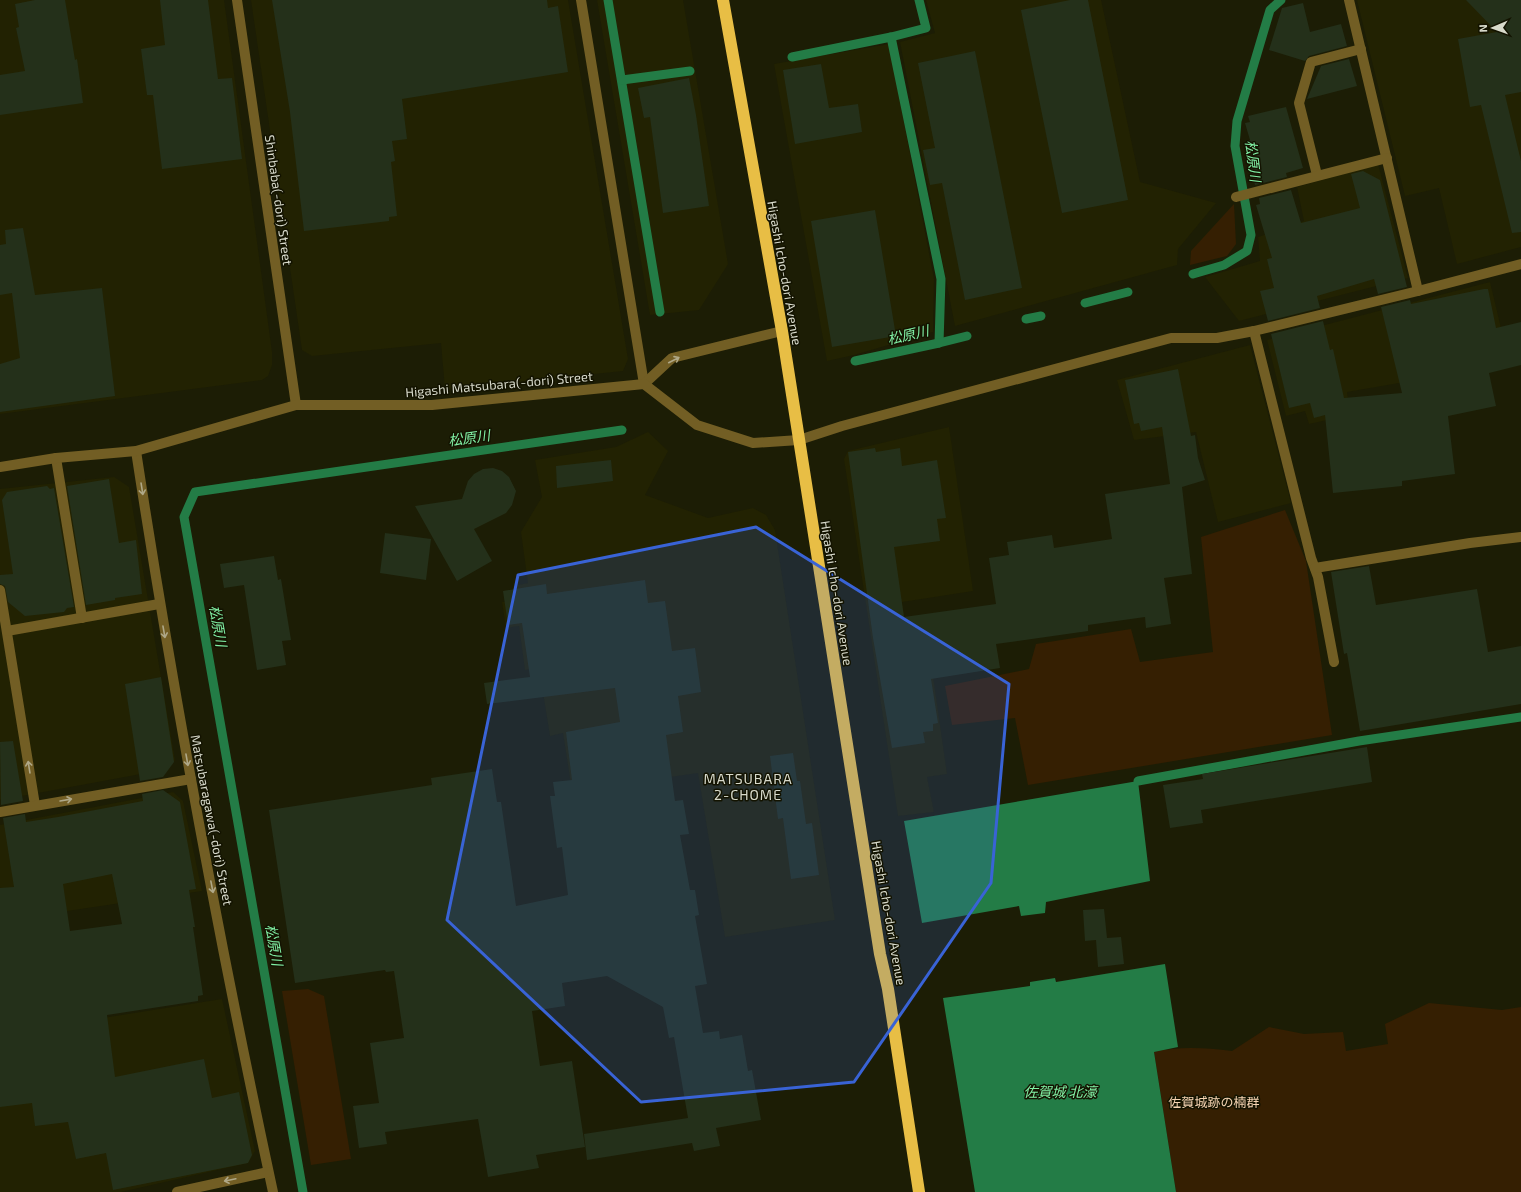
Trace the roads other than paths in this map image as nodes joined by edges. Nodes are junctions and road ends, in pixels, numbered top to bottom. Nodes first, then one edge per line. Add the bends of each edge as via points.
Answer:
1 (237, 0) edge
2 (581, 0) edge
3 (723, 0) edge
4 (1349, 0) edge
5 (1361, 49) junction
6 (1387, 158) junction
7 (1317, 175) junction
8 (1236, 197) dead end
9 (1521, 264) edge
10 (1418, 291) junction
11 (782, 331) junction
12 (1254, 331) junction
13 (644, 384) junction
14 (296, 405) junction
15 (799, 440) junction
16 (136, 451) junction
17 (56, 458) junction
18 (0, 467) edge
19 (1521, 537) edge
20 (1315, 568) junction
21 (0, 590) edge
22 (160, 604) junction
23 (82, 618) junction
24 (7, 631) junction
25 (1334, 662) dead end
26 (191, 779) junction
27 (35, 805) junction
28 (0, 812) edge
29 (268, 1172) junction
30 (177, 1192) edge
31 (273, 1192) edge
32 (919, 1192) edge

1 - 14 street, Shinbaba(-dori) Street
2 - 13 street
3 - 11 highway, Higashi Icho-dori Avenue
4 - 5 street
5 - 6 street
5 - 7 street via 1311,62 1299,103
6 - 7 street
6 - 10 street
7 - 8 street
9 - 10 street
10 - 12 street
13 -> 11 street via 672,358
11 - 15 highway, Higashi Icho-dori Avenue
12 - 15 street via 1217,338 1171,338 842,426
12 - 20 street
13 - 14 street, Higashi Matsubara(-dori) Street via 432,405
13 - 15 street via 697,426 753,443
14 - 16 street, Higashi Matsubara(-dori) Street
15 - 32 highway, Higashi Icho-dori Avenue
16 - 17 street, Higashi Matsubara(-dori) Street
16 -> 22 street, Matsubaragawa(-dori) Street
17 - 18 street, Higashi Matsubara(-dori) Street
17 - 23 street
19 - 20 street
20 - 25 street
21 - 24 street
22 - 23 street
22 -> 26 street, Matsubaragawa(-dori) Street
23 - 24 street
27 -> 24 street
27 -> 26 street
26 -> 29 street, Matsubaragawa(-dori) Street
27 - 28 street
29 -> 30 street
29 - 31 street, Matsubaragawa(-dori) Street

